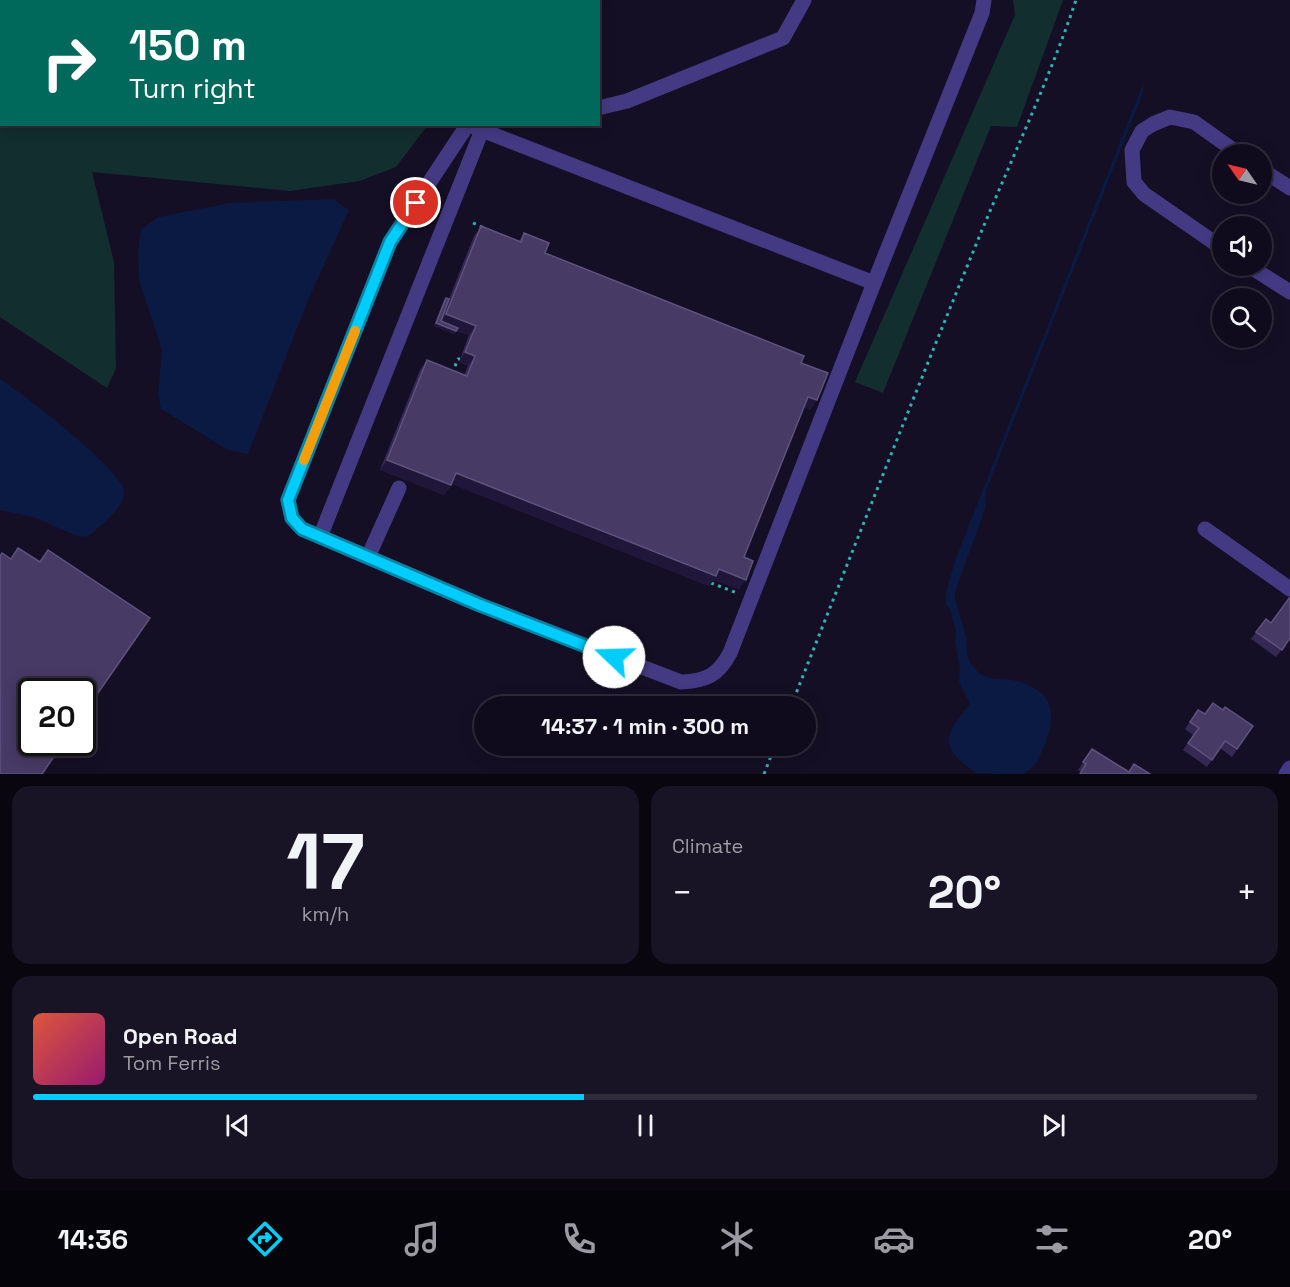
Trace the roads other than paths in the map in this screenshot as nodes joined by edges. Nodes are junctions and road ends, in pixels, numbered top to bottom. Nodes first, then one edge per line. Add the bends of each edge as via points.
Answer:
1 (804, 0) edge
2 (984, 0) edge
3 (600, 107) edge
4 (473, 126) edge
5 (1225, 144) edge
6 (1272, 176) edge
7 (1290, 188) edge
8 (1212, 241) edge
9 (1265, 276) edge
10 (873, 283) junction
11 (1290, 292) edge
12 (399, 488) dead end
13 (1205, 529) dead end
14 (320, 537) junction
15 (368, 557) junction
16 (1290, 589) edge
17 (1290, 768) edge
18 (1286, 774) edge

1 - 3 street via 783,38
2 - 10 street
4 - 10 street
4 - 14 street
4 - 14 street via 390,242 288,500 292,518 302,529
5 - 8 street via 1194,122 1170,117 1142,131 1132,150 1134,182 1144,194
6 - 7 street
9 - 11 street
10 - 15 street via 730,653 709,677 681,682 480,605
12 - 15 street
13 - 16 street
14 - 15 street
17 - 18 street

